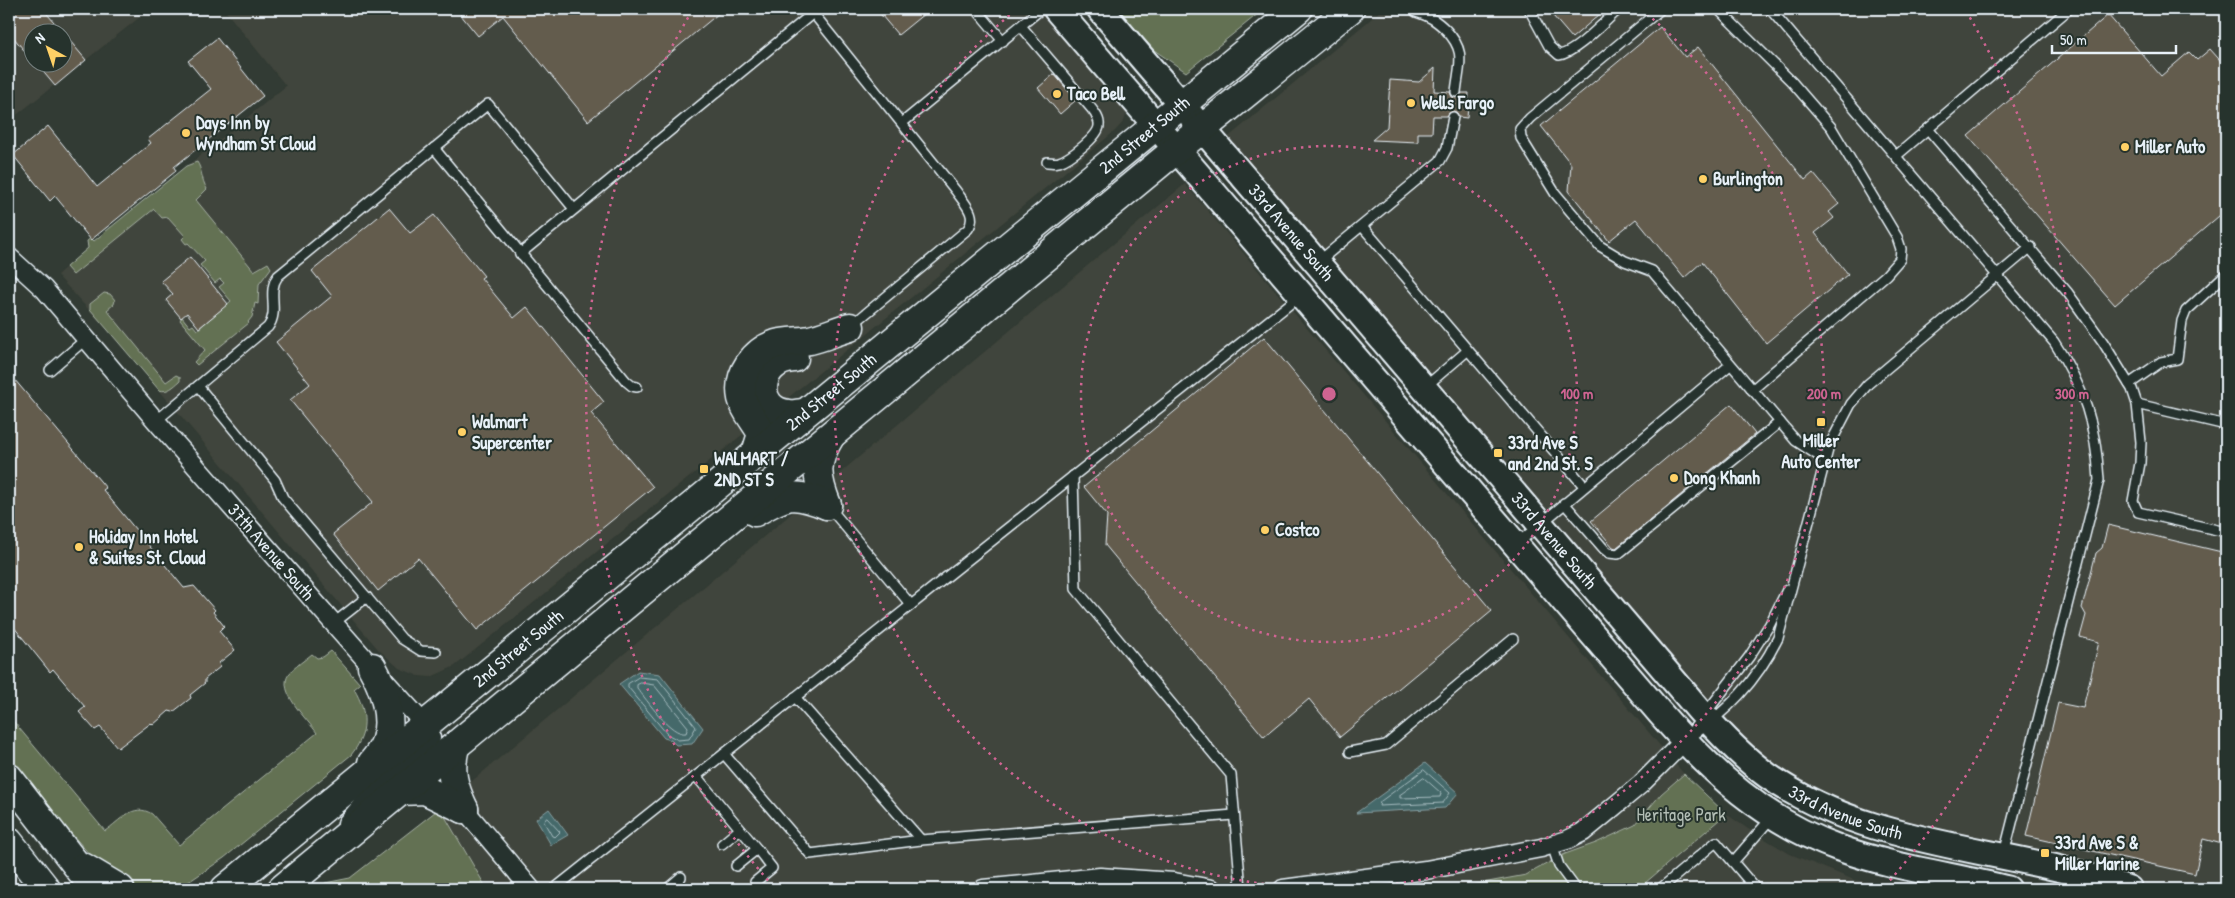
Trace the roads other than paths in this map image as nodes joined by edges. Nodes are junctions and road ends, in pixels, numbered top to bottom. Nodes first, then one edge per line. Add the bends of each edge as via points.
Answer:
1 (976, 9) edge
2 (1041, 9) edge
3 (1056, 9) edge
4 (1100, 9) edge
5 (1298, 9) edge
6 (1350, 9) edge
7 (1529, 9) edge
8 (1619, 9) edge
9 (1661, 9) edge
10 (1718, 9) edge
11 (1770, 9) edge
12 (2069, 9) edge
13 (815, 11) edge
14 (1416, 12) dead end
15 (1021, 26) junction
16 (1003, 41) junction
17 (1456, 92) dead end
18 (1181, 104) junction
19 (1453, 117) dead end
20 (902, 123) junction
21 (1155, 125) junction
22 (1202, 129) junction
23 (1928, 129) junction
24 (434, 148) junction
25 (1176, 150) junction
26 (1896, 156) junction
27 (1047, 162) dead end
28 (574, 209) junction
29 (1362, 226) junction
30 (2031, 247) junction
31 (520, 254) junction
32 (9, 257) edge
33 (1316, 264) junction
34 (1998, 274) junction
35 (2226, 274) edge
36 (1301, 294) junction
37 (850, 327) junction
38 (86, 339) junction
39 (1467, 351) junction
40 (1730, 365) junction
41 (50, 370) dead end
42 (2130, 384) junction
43 (198, 386) junction
44 (637, 387) dead end
45 (1423, 389) junction
46 (1752, 390) junction
47 (2137, 404) junction
48 (804, 413) junction
49 (156, 420) junction
50 (1780, 422) junction
51 (2226, 425) edge
52 (831, 435) junction
53 (756, 453) junction
54 (1825, 460) junction
55 (1073, 476) junction
56 (1584, 486) junction
57 (1564, 503) junction
58 (827, 506) junction
59 (1540, 524) junction
60 (2226, 532) edge
61 (712, 533) junction
62 (1516, 545) junction
63 (1793, 578) junction
64 (367, 598) junction
65 (911, 605) junction
66 (334, 623) junction
67 (1513, 639) dead end
68 (436, 652) dead end
69 (372, 667) junction
70 (795, 697) junction
71 (1707, 719) junction
72 (425, 725) junction
73 (1684, 741) junction
74 (455, 746) junction
75 (1350, 752) dead end
76 (724, 754) junction
77 (364, 774) junction
78 (696, 776) junction
79 (9, 778) edge
80 (400, 791) junction
81 (464, 809) junction
82 (1234, 815) junction
83 (1773, 816) junction
84 (740, 829) junction
85 (921, 840) junction
86 (9, 842) edge
87 (722, 844) dead end
88 (1552, 844) junction
89 (332, 847) junction
90 (756, 849) junction
91 (2003, 857) junction
92 (1733, 862) junction
93 (75, 863) junction
94 (736, 866) dead end
95 (681, 877) dead end
96 (755, 882) dead end
97 (42, 886) edge
98 (95, 889) edge
99 (120, 889) edge
100 (225, 889) edge
101 (282, 889) edge
102 (531, 889) edge
103 (554, 889) edge
104 (667, 889) edge
105 (983, 889) edge
106 (1212, 889) edge
107 (1241, 889) edge
108 (1283, 889) edge
109 (1576, 889) edge
110 (1660, 889) edge
111 (1756, 889) edge
112 (2008, 889) edge
113 (2128, 889) edge

1 - 16 lane
2 - 15 lane
3 - 21 main road, 33rd Avenue South
4 - 18 main road, 33rd Avenue South
5 - 18 main road, 2nd Street South
6 - 22 main road, 2nd Street South
7 - 8 lane via 1549,46 1559,55 1575,47
9 - 40 lane via 1530,118 1520,129 1521,138 1556,193 1585,230 1600,246 1625,261 1652,271
10 - 46 lane via 1823,116 1863,178 1897,237 1900,249 1900,259 1886,275
11 - 26 lane
12 - 23 lane
13 - 20 lane
13 - 28 lane
14 - 17 lane via 1436,19 1458,44
15 - 16 lane
15 - 27 lane via 1091,108 1099,122 1095,135 1072,155 1056,163
16 - 20 lane
18 - 21 main road, 2nd Street South
18 - 22 main road, 33rd Avenue South
19 - 29 lane via 1444,154 1434,166
20 - 37 lane via 956,191 973,216 972,223
21 - 25 main road, 33rd Avenue South
21 - 48 main road, 2nd Street South
22 - 25 main road, 2nd Street South
22 - 33 main road, 33rd Avenue South
23 - 26 lane
23 - 30 lane
24 - 28 lane via 488,104
24 - 31 lane
24 - 43 lane via 278,276 272,286 274,316 271,323
25 - 36 main road, 33rd Avenue South
25 - 52 main road, 2nd Street South
26 - 34 lane
28 - 31 lane
29 - 33 lane
29 - 39 lane
30 - 34 lane
30 - 42 lane via 2089,320
31 - 44 lane via 626,381
32 - 38 street, 37th Avenue South via 44,289
33 - 45 main road, 33rd Avenue South
34 - 54 lane via 1868,384 1844,416 1828,446
34 - 91 lane via 2054,342 2073,371 2090,416 2099,480
35 - 42 lane via 2186,311 2176,358 2161,362
36 - 55 lane
36 - 62 main road, 33rd Avenue South
37 - 48 main road via 812,354 788,358 773,366 764,376 764,395 777,410 788,414
37 - 53 main road via 810,340 776,344 758,353 750,362 741,388 744,405 762,434
38 - 41 lane
38 - 49 street, 37th Avenue South
39 - 45 lane
39 - 56 lane
40 - 46 lane
40 - 56 lane
42 - 47 lane
43 - 49 lane
43 - 64 lane via 275,480 283,498
45 - 59 main road, 33rd Avenue South
46 - 50 lane
47 - 51 lane
47 - 60 lane via 2142,442 2133,501 2138,512
48 - 53 main road, 2nd Street South
49 - 66 street, 37th Avenue South
50 - 54 lane via 1796,441
50 - 57 lane via 1618,554 1604,549
52 - 58 main road via 818,459 820,487
52 - 61 main road, 2nd Street South
53 - 72 main road, 2nd Street South
54 - 63 lane
55 - 65 lane
55 - 82 lane via 1076,589 1231,775
56 - 57 lane
57 - 59 lane
58 - 61 main road via 804,496 788,496
58 - 65 lane
59 - 62 lane
59 - 71 main road, 33rd Avenue South
61 - 74 main road, 2nd Street South
62 - 73 main road, 33rd Avenue South
63 - 71 lane via 1770,624
63 - 71 lane via 1778,638 1765,664 1729,707
64 - 66 lane
64 - 68 lane via 402,638 421,651
65 - 70 lane
66 - 69 street, 37th Avenue South
67 - 75 lane via 1386,745
69 - 72 street, 37th Avenue South
69 - 77 main road via 384,694 388,730 382,749
70 - 76 lane
70 - 85 lane
71 - 73 lane
71 - 91 main road, 33rd Avenue South via 1767,775 1823,807 1884,828
72 - 77 main road, 2nd Street South
72 - 89 street via 431,738 429,744 369,797
73 - 83 main road, 33rd Avenue South via 1722,780
73 - 88 street via 1641,784 1583,832
74 - 80 main road, 2nd Street South
74 - 81 main road via 452,778
76 - 78 lane
76 - 85 lane via 810,854
77 - 100 main road, 2nd Street South
78 - 84 lane
78 - 103 lane
79 - 93 main road
80 - 81 main road via 425,790
80 - 89 main road, 2nd Street South
81 - 102 street
82 - 85 lane
82 - 107 lane
83 - 92 lane
83 - 112 main road, 33rd Avenue South via 1839,848 1907,868
84 - 87 lane
84 - 90 lane
86 - 97 main road
88 - 108 street via 1426,870
88 - 109 lane via 1559,866
89 - 101 main road, 2nd Street South
90 - 94 lane
90 - 96 lane via 772,868
91 - 113 main road, 33rd Avenue South
92 - 110 lane via 1716,842
92 - 111 lane
93 - 98 main road
93 - 99 main road
95 - 104 lane
105 - 106 street via 1100,878 1174,882

